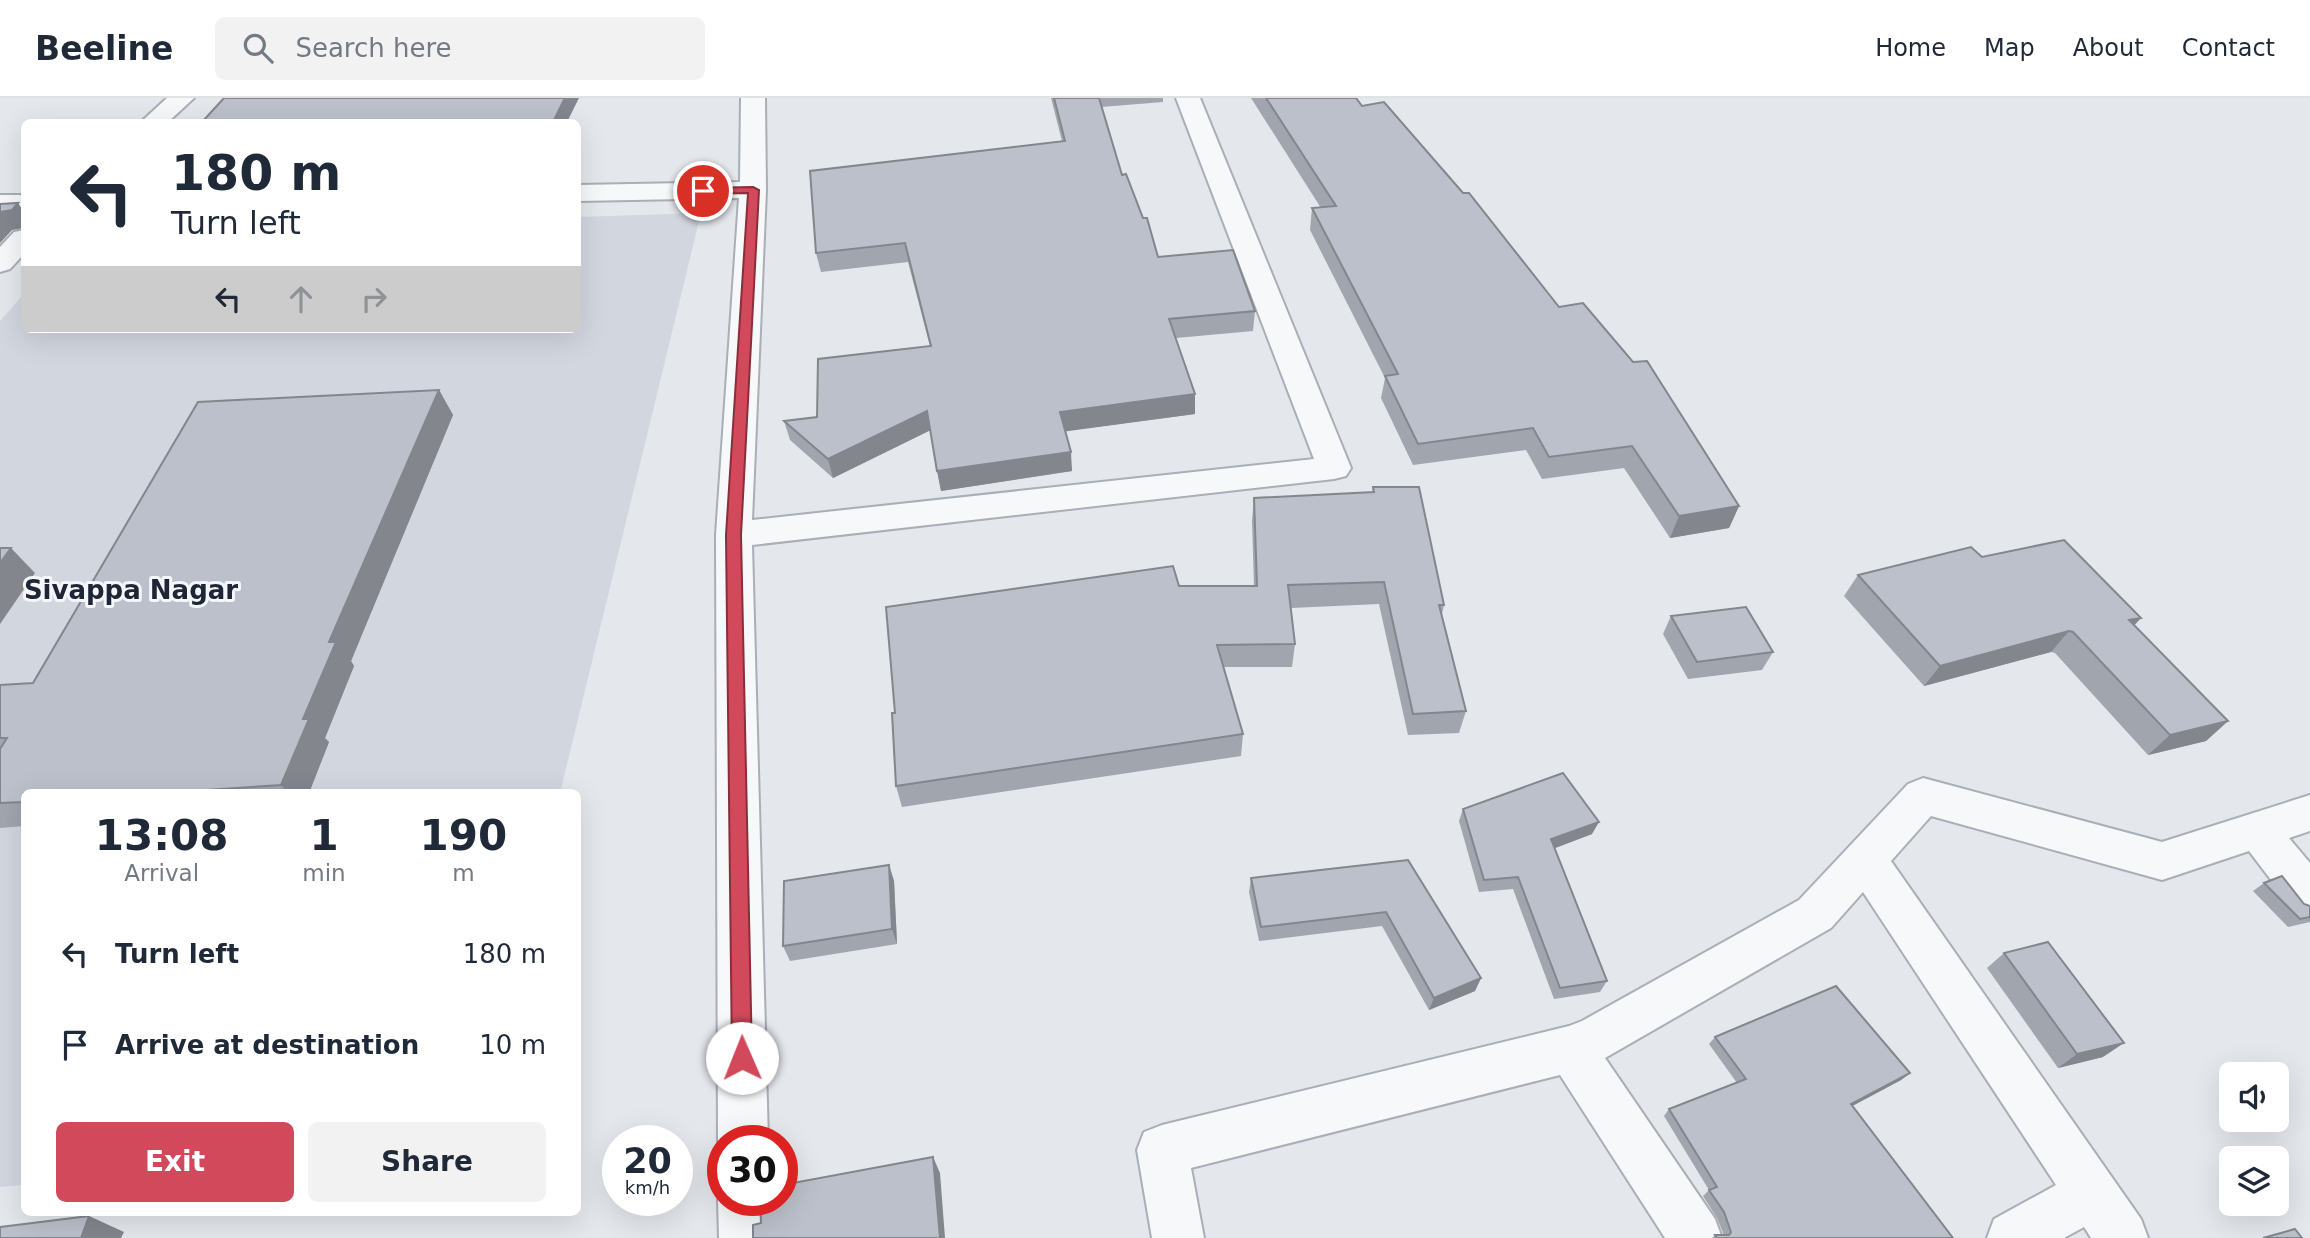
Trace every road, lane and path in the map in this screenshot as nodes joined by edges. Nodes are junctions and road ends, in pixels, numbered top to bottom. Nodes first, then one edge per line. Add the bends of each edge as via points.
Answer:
1 (183, 98) edge
2 (753, 98) edge
3 (1188, 98) edge
4 (157, 119) edge
5 (753, 190) junction
6 (581, 193) edge
7 (0, 203) edge
8 (21, 203) edge
9 (21, 241) edge
10 (0, 263) edge
11 (734, 535) junction
12 (2310, 813) edge
13 (2258, 831) junction
14 (1865, 859) junction
15 (2310, 896) edge
16 (1571, 1049) junction
17 (743, 1125) edge
18 (2092, 1194) junction
19 (744, 1216) edge
20 (745, 1238) edge
21 (1178, 1238) edge
22 (1696, 1238) edge
23 (2013, 1238) edge
24 (2122, 1238) edge

1 - 4 street
2 - 5 street
3 - 11 street via 1334,468
5 - 6 street
5 - 11 street
7 - 8 street
9 - 10 street
11 - 17 street
12 - 13 street
13 - 14 street via 2162,861 1923,796
13 - 15 street
14 - 16 street via 1815,914 1600,1037
14 - 18 street
16 - 21 street via 1162,1150
16 - 22 street
18 - 23 street
18 - 24 street
19 - 20 street

